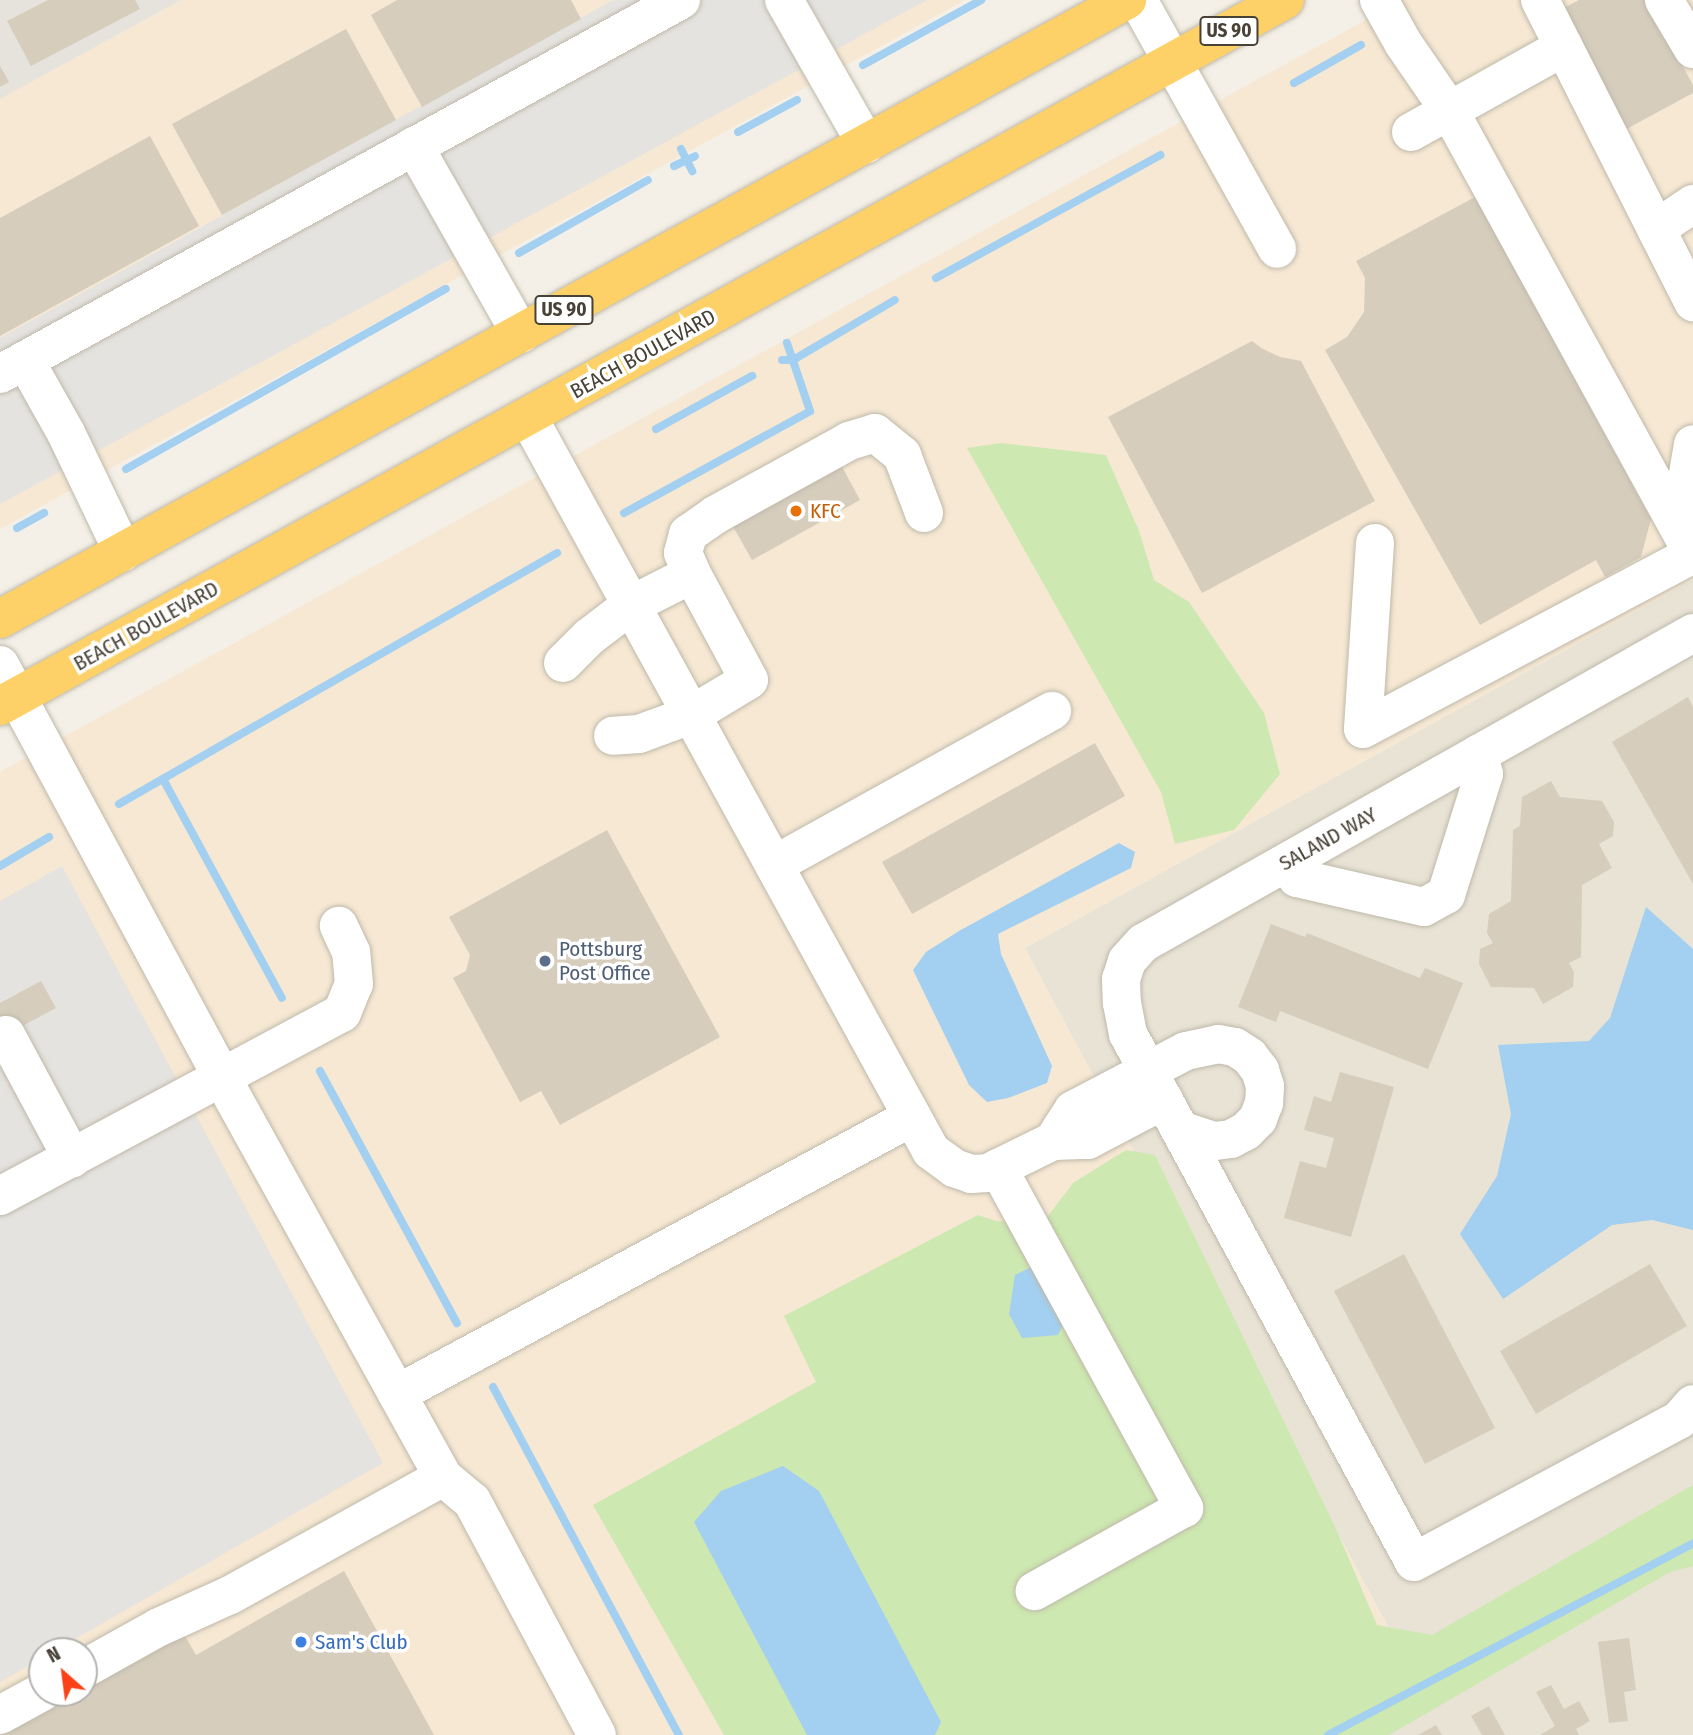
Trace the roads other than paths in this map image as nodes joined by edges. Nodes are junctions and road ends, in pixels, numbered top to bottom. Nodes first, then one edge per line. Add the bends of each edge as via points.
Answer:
1 (681, 0) edge
2 (784, 0) edge
3 (1127, 0) edge
4 (1138, 0) edge
5 (1285, 0) edge
6 (1380, 0) edge
7 (1540, 0) edge
8 (1664, 0) edge
9 (1564, 47) junction
10 (1693, 49) edge
11 (1173, 62) junction
12 (1449, 110) junction
13 (1411, 132) dead end
14 (866, 144) junction
15 (414, 146) junction
16 (1693, 204) edge
17 (1656, 229) junction
18 (1277, 249) dead end
19 (1693, 302) edge
20 (521, 334) junction
21 (13, 367) edge
22 (528, 417) junction
23 (1693, 444) edge
24 (924, 513) dead end
25 (1375, 543) dead end
26 (1688, 545) edge
27 (123, 552) junction
28 (692, 575) junction
29 (631, 605) junction
30 (0, 619) edge
31 (1693, 633) edge
32 (563, 663) dead end
33 (6, 689) edge
34 (1052, 711) dead end
35 (691, 715) junction
36 (613, 736) dead end
37 (1478, 754) junction
38 (1287, 862) junction
39 (774, 865) junction
40 (339, 926) dead end
41 (6, 1035) dead end
42 (222, 1078) junction
43 (1164, 1100) junction
44 (912, 1117) junction
45 (72, 1158) junction
46 (998, 1168) junction
47 (0, 1196) edge
48 (397, 1394) junction
49 (1693, 1404) edge
50 (443, 1477) junction
51 (1035, 1591) dead end
52 (98, 1661) edge
53 (28, 1700) edge
54 (0, 1715) edge
55 (597, 1735) edge

1 - 15 street
2 - 14 street
3 - 14 highway, US 90
4 - 11 street
5 - 11 highway, BEACH BOULEVARD / US 90
6 - 12 street
7 - 9 street
8 - 10 street
9 - 12 street
9 - 17 street
11 - 18 street
11 - 22 highway, BEACH BOULEVARD / US 90
12 - 13 street
12 - 26 street
14 - 20 highway, US 90
15 - 20 street
15 - 21 street
16 - 17 street
17 - 19 street
20 - 27 highway, US 90
21 - 27 street via 66,433
22 - 29 street
22 - 33 highway, BEACH BOULEVARD / US 90
23 - 26 street
24 - 28 street via 902,455 874,433 849,441 688,534 683,553
25 - 26 street via 1363,729
27 - 30 highway, US 90
28 - 29 street
28 - 35 street via 748,680
29 - 32 street
29 - 35 street
31 - 37 street, SALAND WAY
33 - 42 street
34 - 39 street
35 - 36 street via 639,734
35 - 39 street
37 - 38 street, SALAND WAY
37 - 38 street via 1484,774 1446,895 1424,907 1297,878
38 - 43 street, SALAND WAY via 1143,943 1127,961 1121,979 1128,1034
39 - 44 street
40 - 42 street via 351,951 354,984 342,1013
41 - 45 street
42 - 45 street
42 - 48 street
43 - 46 street via 1088,1140 1053,1141
43 - 49 street, SALAND WAY via 1414,1562 1679,1420
44 - 46 street via 931,1151 954,1168 971,1174
44 - 48 street
45 - 47 street
46 - 51 street via 1184,1508
48 - 50 street
50 - 52 street via 230,1595
50 - 55 street via 472,1501
53 - 54 street

